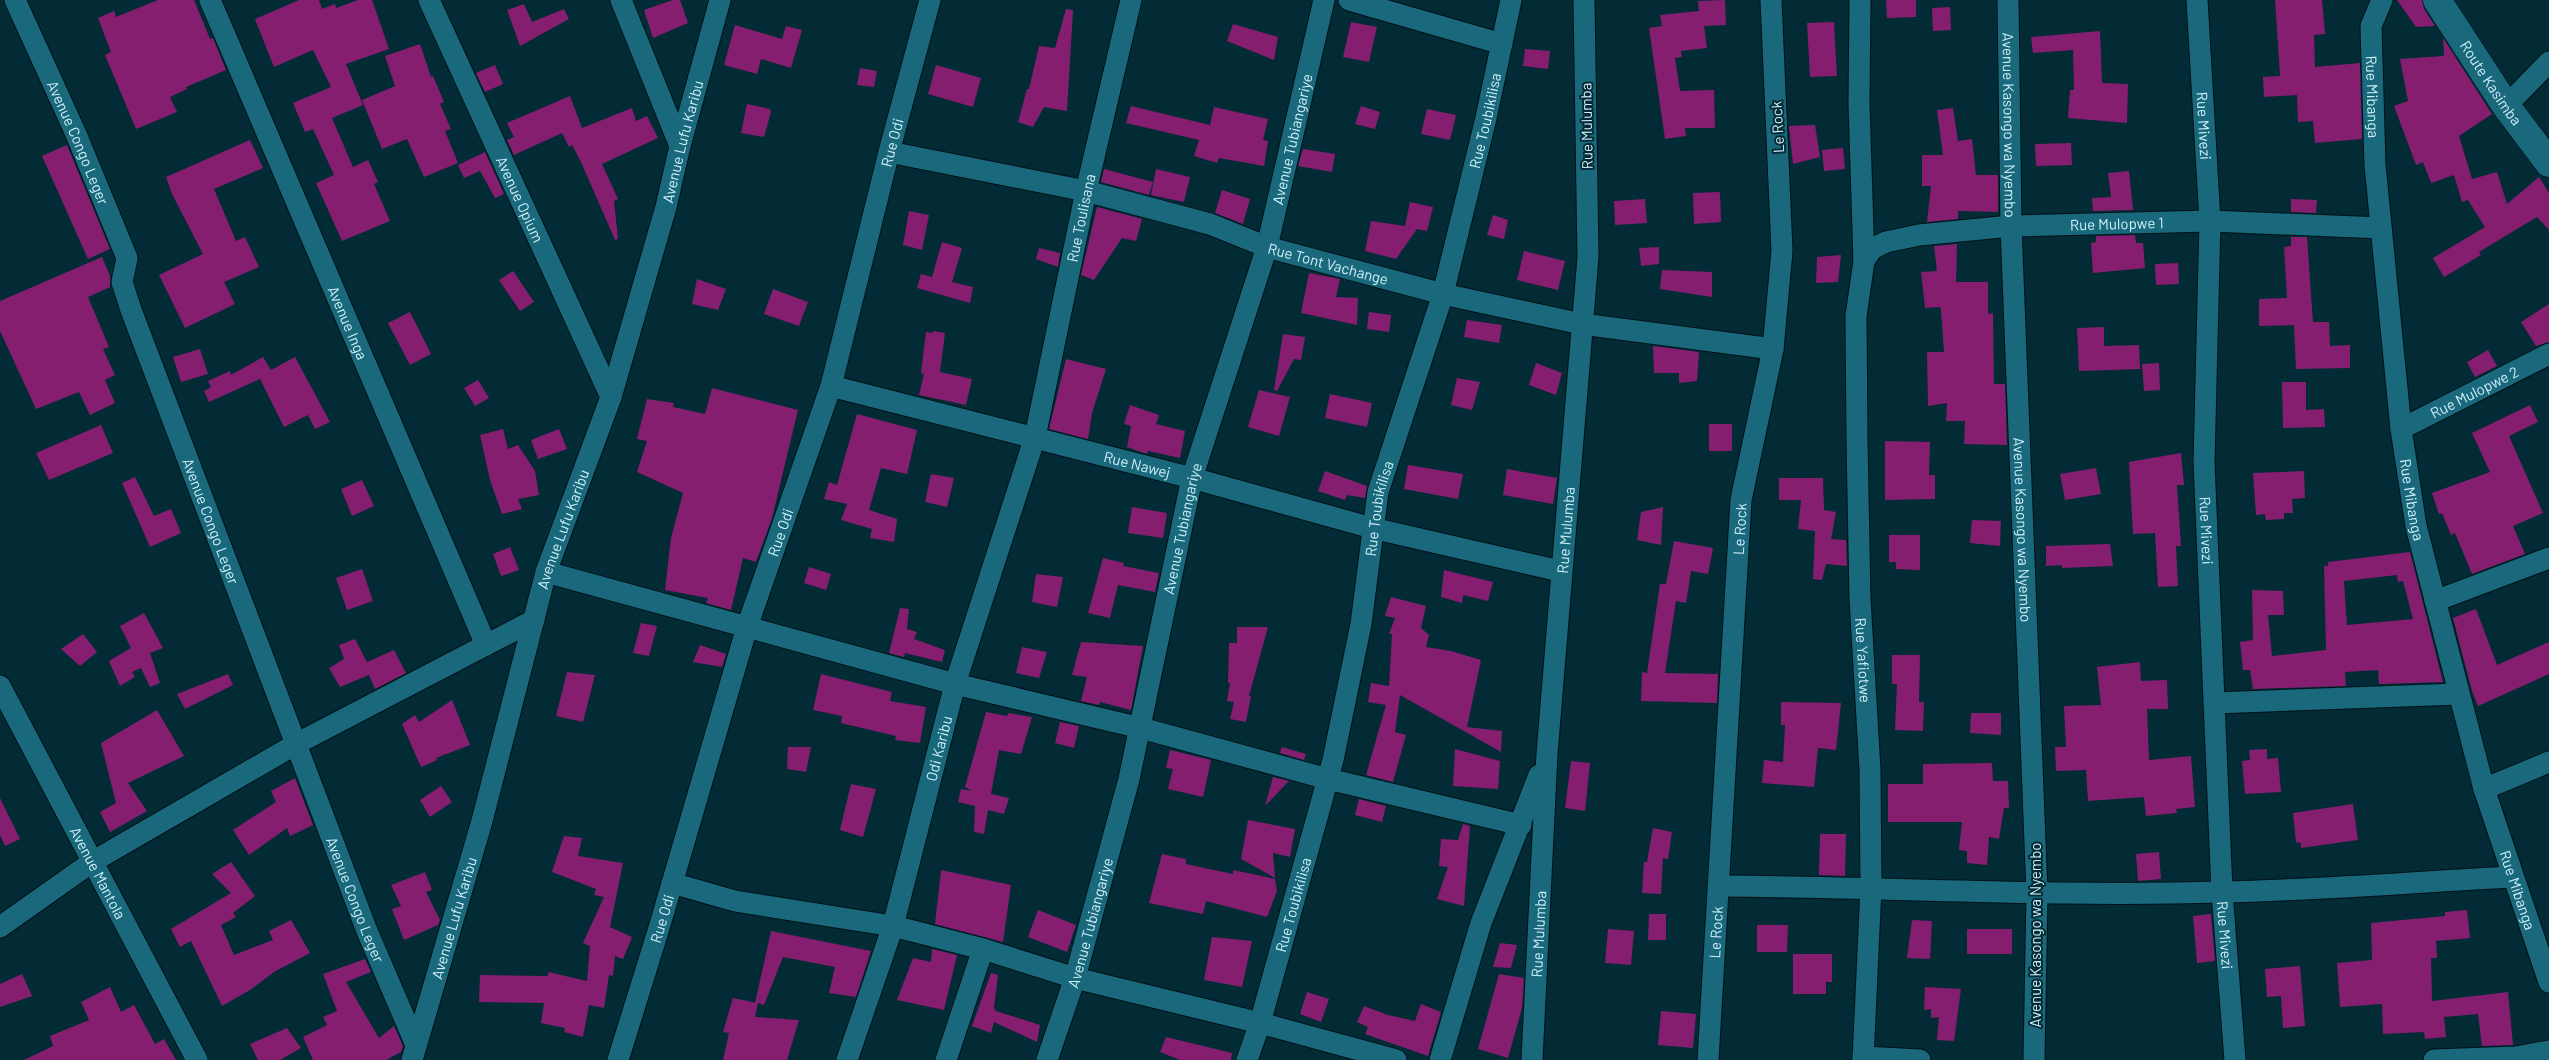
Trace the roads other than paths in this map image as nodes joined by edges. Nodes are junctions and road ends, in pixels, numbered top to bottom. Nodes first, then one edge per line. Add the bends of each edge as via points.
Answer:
1 (15, 0) edge
2 (210, 0) edge
3 (429, 0) edge
4 (622, 0) edge
5 (720, 0) edge
6 (930, 0) edge
7 (1131, 0) edge
8 (1324, 0) edge
9 (1350, 0) edge
10 (1511, 0) edge
11 (1584, 0) edge
12 (1770, 0) edge
13 (1860, 0) edge
14 (2008, 0) edge
15 (2197, 0) edge
16 (2382, 0) edge
17 (2436, 0) edge
18 (1502, 44) junction
19 (2549, 62) edge
20 (2506, 106) junction
21 (680, 146) junction
22 (889, 152) junction
23 (2549, 163) edge
24 (1086, 191) junction
25 (2210, 221) junction
26 (2011, 226) junction
27 (2381, 228) junction
28 (1267, 247) junction
29 (1864, 261) junction
30 (1443, 294) junction
31 (1582, 324) junction
32 (1773, 349) junction
33 (2549, 354) edge
34 (831, 386) junction
35 (611, 397) junction
36 (2401, 429) junction
37 (1035, 437) junction
38 (1192, 478) junction
39 (1372, 528) junction
40 (2549, 558) edge
41 (1560, 571) junction
42 (546, 572) junction
43 (2435, 601) junction
44 (534, 620) junction
45 (746, 627) junction
46 (486, 645) junction
47 (955, 684) junction
48 (0, 686) edge
49 (2459, 694) junction
50 (2214, 703) junction
51 (1142, 728) junction
52 (296, 744) junction
53 (1547, 754) junction
54 (2549, 762) edge
55 (1328, 779) junction
56 (2484, 789) junction
57 (1521, 825) junction
58 (92, 862) junction
59 (2512, 877) junction
60 (672, 884) junction
61 (1720, 886) junction
62 (1870, 887) junction
63 (2222, 892) junction
64 (2037, 893) junction
65 (893, 926) junction
66 (0, 927) edge
67 (983, 949) junction
68 (1075, 978) junction
69 (2548, 979) edge
70 (1260, 1023) junction
71 (2549, 1051) edge
72 (414, 1052) edge
73 (1863, 1059) edge
74 (197, 1060) edge
75 (618, 1060) edge
76 (847, 1060) edge
77 (946, 1060) edge
78 (1047, 1060) edge
79 (1247, 1060) edge
80 (1396, 1060) edge
81 (1440, 1060) edge
82 (1532, 1060) edge
83 (1708, 1060) edge
84 (1920, 1060) edge
85 (2034, 1060) edge
86 (2234, 1060) edge
87 (2434, 1060) edge

1 - 52 street, Avenue Congo Leger via 76,134 127,258 122,282 131,310
2 - 46 street, Avenue Inga
3 - 35 street, Avenue Opium
4 - 21 street
5 - 21 street, Avenue Lufu Karibu
6 - 22 street, Rue Odi
7 - 24 street, Rue Toulisana
8 - 28 street, Avenue Tubiangariye
9 - 18 street
10 - 18 street, Rue Toubikilisa
11 - 31 street, Rue Mulumba via 1588,257
12 - 32 street, Le Rock via 1782,251
13 - 29 street, Rue Yafiotwe via 1859,104
14 - 26 street, Avenue Kasongo wa Nyembo
15 - 25 street, Rue Mivezi
16 - 27 street, Rue Mibanga via 2371,26 2375,165
17 - 20 street, Route Kasimba
18 - 30 street, Rue Toubikilisa
19 - 20 street
20 - 23 street, Route Kasimba
21 - 35 street, Avenue Lufu Karibu via 666,207
22 - 24 street, Rue Tont Vachange
22 - 34 street, Rue Odi
24 - 28 street, Rue Tont Vachange via 1210,224
24 - 37 street, Rue Toulisana
25 - 26 street, Rue Mulopwe 1
25 - 27 street, Rue Mulopwe 1
25 - 50 street, Rue Mivezi via 2204,462
26 - 29 street, Rue Mulopwe 1 via 1919,234 1886,242 1872,249
26 - 64 street, Avenue Kasongo wa Nyembo
27 - 36 street, Rue Mibanga
28 - 30 street, Rue Tont Vachange
28 - 38 street, Avenue Tubiangariye
29 - 62 street, Rue Yafiotwe via 1856,316 1857,430 1860,599 1870,770
30 - 31 street, Rue Tont Vachange
30 - 39 street, Rue Toubikilisa via 1378,492
31 - 32 street, Rue Tont Vachange
31 - 41 street, Rue Mulumba
32 - 61 street, Le Rock via 1741,500
33 - 36 street, Rue Mulopwe 2
34 - 37 street, Rue Nawej
34 - 45 street, Rue Odi
35 - 42 street, Avenue Lufu Karibu
36 - 43 street, Rue Mibanga via 2416,526
37 - 38 street, Rue Nawej
37 - 47 street, Odi Karibu
38 - 39 street, Rue Nawej
38 - 51 street, Avenue Tubiangariye
39 - 41 street, Rue Nawej
39 - 55 street, Rue Toubikilisa via 1361,624
40 - 43 street
41 - 53 street, Rue Mulumba
42 - 44 street, Avenue Lufu Karibu
42 - 45 street
43 - 49 street, Rue Mibanga
44 - 46 street
44 - 72 street, Avenue Lufu Karibu via 482,821
45 - 47 street
45 - 60 street, Rue Odi
46 - 52 street
47 - 51 street
47 - 65 street, Odi Karibu
48 - 58 street, Avenue Mantola
49 - 50 street
49 - 56 street, Rue Mibanga
50 - 63 street, Rue Mivezi
51 - 55 street
51 - 68 street, Avenue Tubiangariye
52 - 58 street
52 - 72 street, Avenue Congo Leger
53 - 57 street
53 - 82 street, Rue Mulumba
54 - 56 street
55 - 57 street
55 - 70 street, Rue Toubikilisa
56 - 59 street, Rue Mibanga
57 - 81 street via 1481,923
58 - 66 street
58 - 74 street, Avenue Mantola
59 - 63 street
59 - 69 street, Rue Mibanga
60 - 65 street via 735,901
60 - 75 street, Rue Odi
61 - 62 street
61 - 83 street, Le Rock
62 - 64 street
62 - 73 street, Rue Yafiotwe
63 - 64 street
63 - 86 street, Rue Mivezi
64 - 85 street, Avenue Kasongo wa Nyembo
65 - 67 street
65 - 76 street, Odi Karibu
67 - 68 street
67 - 77 street
68 - 70 street
68 - 78 street, Avenue Tubiangariye
70 - 79 street, Rue Toubikilisa
70 - 80 street
71 - 87 street via 2516,1057
73 - 84 street

